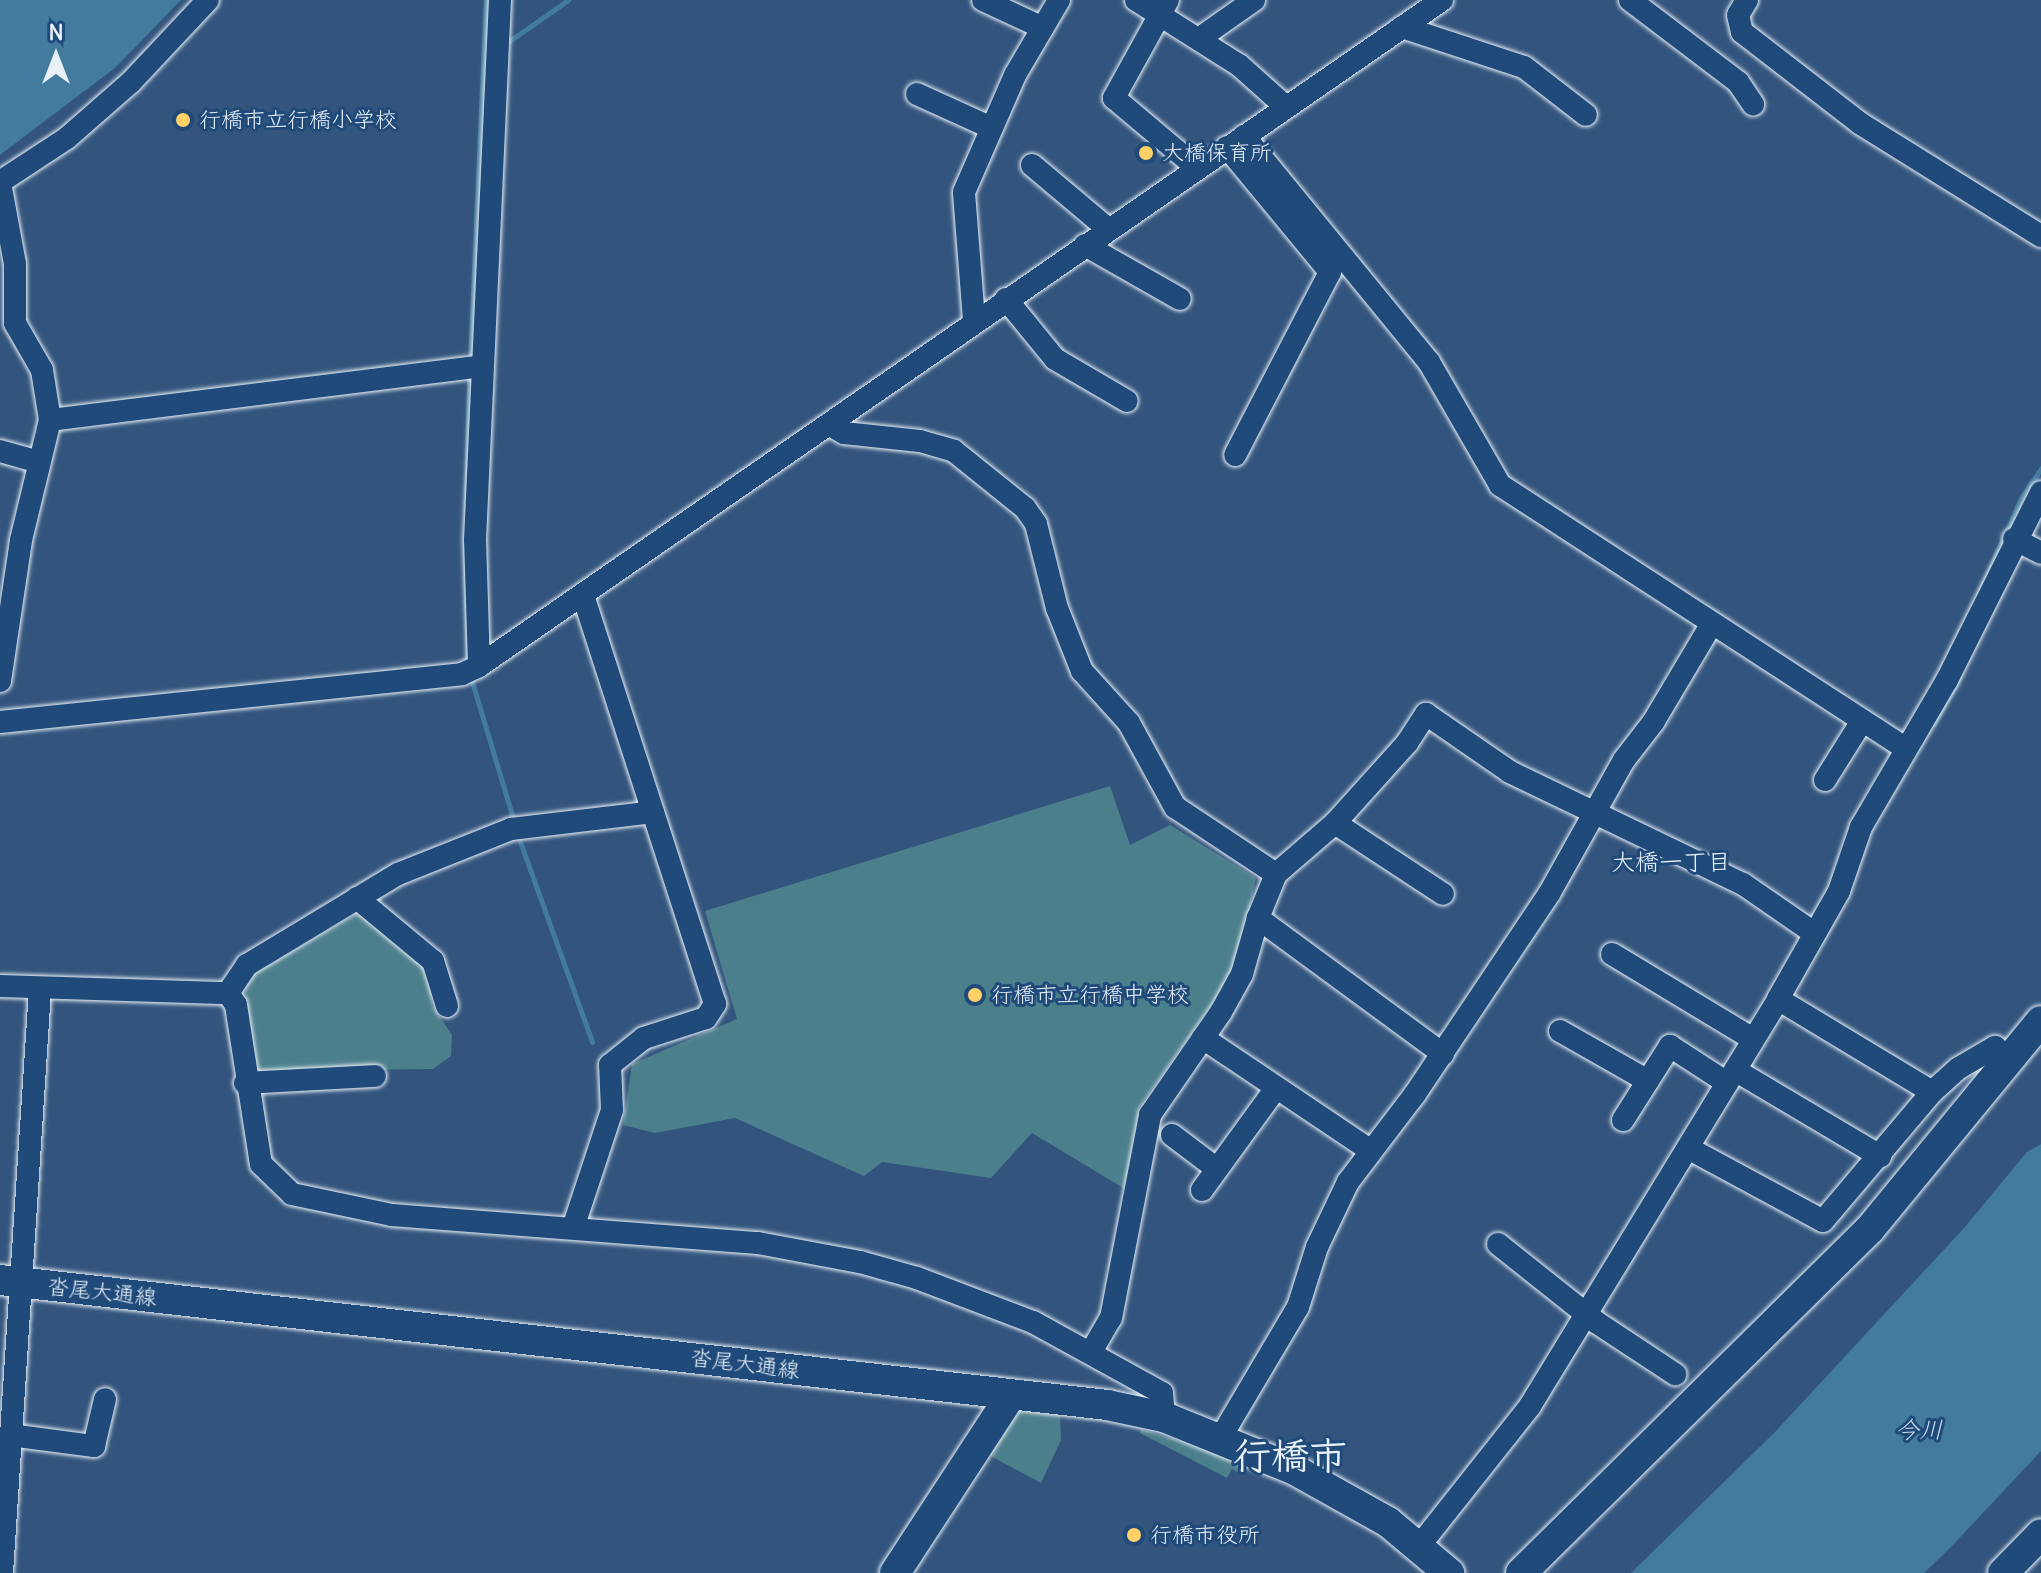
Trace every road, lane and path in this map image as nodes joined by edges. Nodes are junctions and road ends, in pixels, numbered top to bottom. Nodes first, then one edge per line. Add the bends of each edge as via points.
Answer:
1 (208, 0) edge
2 (500, 0) edge
3 (983, 0) edge
4 (1059, 0) edge
5 (1136, 0) edge
6 (1254, 0) edge
7 (1442, 0) edge
8 (1630, 0) edge
9 (1747, 0) edge
10 (1165, 7) edge
11 (1402, 27) junction
12 (1043, 28) junction
13 (1200, 38) junction
14 (917, 94) dead end
15 (1753, 104) dead end
16 (1286, 107) junction
17 (1586, 115) dead end
18 (992, 128) junction
19 (1236, 142) junction
20 (1032, 165) dead end
21 (1197, 168) junction
22 (0, 182) edge
23 (1108, 229) junction
24 (2041, 236) edge
25 (1085, 245) junction
26 (1006, 299) junction
27 (1180, 299) dead end
28 (974, 320) junction
29 (482, 366) junction
30 (1127, 401) dead end
31 (50, 420) junction
32 (830, 425) junction
33 (0, 451) edge
34 (1235, 455) dead end
35 (39, 462) junction
36 (2041, 492) edge
37 (2014, 539) junction
38 (2041, 553) edge
39 (584, 598) junction
40 (1711, 625) junction
41 (479, 666) junction
42 (0, 681) edge
43 (1862, 721) junction
44 (0, 722) edge
45 (1904, 747) junction
46 (1825, 780) dead end
47 (1593, 811) junction
48 (653, 812) junction
49 (1335, 823) junction
50 (1276, 874) junction
51 (1443, 894) dead end
52 (357, 898) junction
53 (1258, 918) junction
54 (1814, 933) junction
55 (1612, 954) dead end
56 (0, 986) edge
57 (40, 990) junction
58 (228, 993) junction
59 (1778, 999) junction
60 (447, 1006) dead end
61 (2041, 1021) edge
62 (1560, 1031) dead end
63 (1203, 1038) junction
64 (1753, 1039) junction
65 (1443, 1054) junction
66 (2011, 1060) junction
67 (375, 1076) dead end
68 (1731, 1077) junction
69 (1648, 1081) junction
70 (245, 1083) junction
71 (1276, 1088) junction
72 (1932, 1092) junction
73 (1623, 1120) dead end
74 (1172, 1135) dead end
75 (1688, 1148) junction
76 (1371, 1151) junction
77 (1880, 1156) junction
78 (1217, 1169) junction
79 (1202, 1190) dead end
80 (573, 1228) junction
81 (1498, 1244) dead end
82 (11, 1282) edge
83 (1589, 1312) junction
84 (10, 1328) edge
85 (1091, 1352) junction
86 (1675, 1374) dead end
87 (1011, 1395) junction
88 (105, 1399) dead end
89 (1164, 1417) junction
90 (10, 1435) junction
91 (1221, 1437) junction
92 (2041, 1534) edge
93 (1420, 1545) junction
94 (2, 1573) edge
95 (895, 1573) edge
96 (1449, 1573) edge
97 (1521, 1573) edge
98 (2003, 1573) edge

1 - 22 street via 131,82 67,138
2 - 29 street
3 - 12 street
4 - 12 street
5 - 10 street
6 - 13 street
7 - 11 street
8 - 15 street via 1738,82
9 - 24 street via 1738,15 1742,32 1861,124
10 - 13 street
10 - 21 street via 1114,98
11 - 16 street
11 - 17 street via 1524,67
12 - 18 street
13 - 16 street
14 - 18 street
16 - 19 street
18 - 28 street via 964,192
19 - 21 street
19 - 34 street via 1330,272
19 - 40 street via 1429,362 1500,485
20 - 23 street
21 - 23 street
22 - 31 street via 15,264 15,323 42,370
23 - 25 street
25 - 26 street
25 - 27 street
26 - 28 street
26 - 30 street via 1055,359
28 - 32 street
29 - 31 street
29 - 41 street via 475,540
31 - 35 street
32 - 39 street
32 - 50 street via 844,433 920,441 954,451 1025,508 1036,524 1057,608 1082,671 1129,723 1175,807
33 - 35 street
35 - 42 street via 21,540
36 - 37 street
37 - 38 street
37 - 45 street via 1947,680
39 - 41 street
39 - 48 street
40 - 43 street
40 - 47 street
41 - 44 street via 462,674
43 - 45 street
43 - 46 street
45 - 54 street via 1861,827 1839,891
47 - 49 street via 1510,772 1426,714 1407,743
47 - 54 street via 1743,884
47 - 65 street via 1549,894
48 - 52 street via 511,829 398,874
48 - 80 street via 715,1004 706,1018 644,1038 610,1065 612,1110
49 - 50 street
49 - 51 street
50 - 53 street
52 - 58 street via 247,965
52 - 60 street via 433,961
53 - 63 street via 1242,974
53 - 65 street
54 - 59 street
55 - 64 street
56 - 57 street
57 - 58 street
57 - 82 street
58 - 70 street via 236,1005
59 - 64 street
59 - 72 street
61 - 66 main road
62 - 69 street
63 - 71 street
63 - 85 street via 1150,1115 1111,1318
64 - 68 street
65 - 76 street
66 - 72 street via 1995,1047 1985,1050
66 - 97 main road via 1870,1229
67 - 70 street
68 - 69 street via 1670,1046
68 - 75 street
68 - 77 street
69 - 73 street
70 - 80 street via 261,1164 292,1194 392,1215
71 - 76 street
71 - 78 street
72 - 77 street
74 - 78 street
75 - 77 street via 1823,1221
75 - 83 street
76 - 91 street via 1333,1206 1298,1307
78 - 79 street
80 - 85 street via 758,1243 860,1262 989,1304
81 - 83 street
82 - 84 street
82 - 87 main road, 沓尾大通線
83 - 86 street via 1596,1322
83 - 93 street via 1499,1449
84 - 90 street
85 - 89 street via 1162,1393
87 - 89 main road, 沓尾大通線
87 - 95 main road
88 - 90 street via 94,1446
89 - 91 main road, 沓尾大通線
90 - 94 street
91 - 93 main road, 沓尾大通線 via 1343,1495
92 - 98 main road
93 - 96 main road, 沓尾大通線

